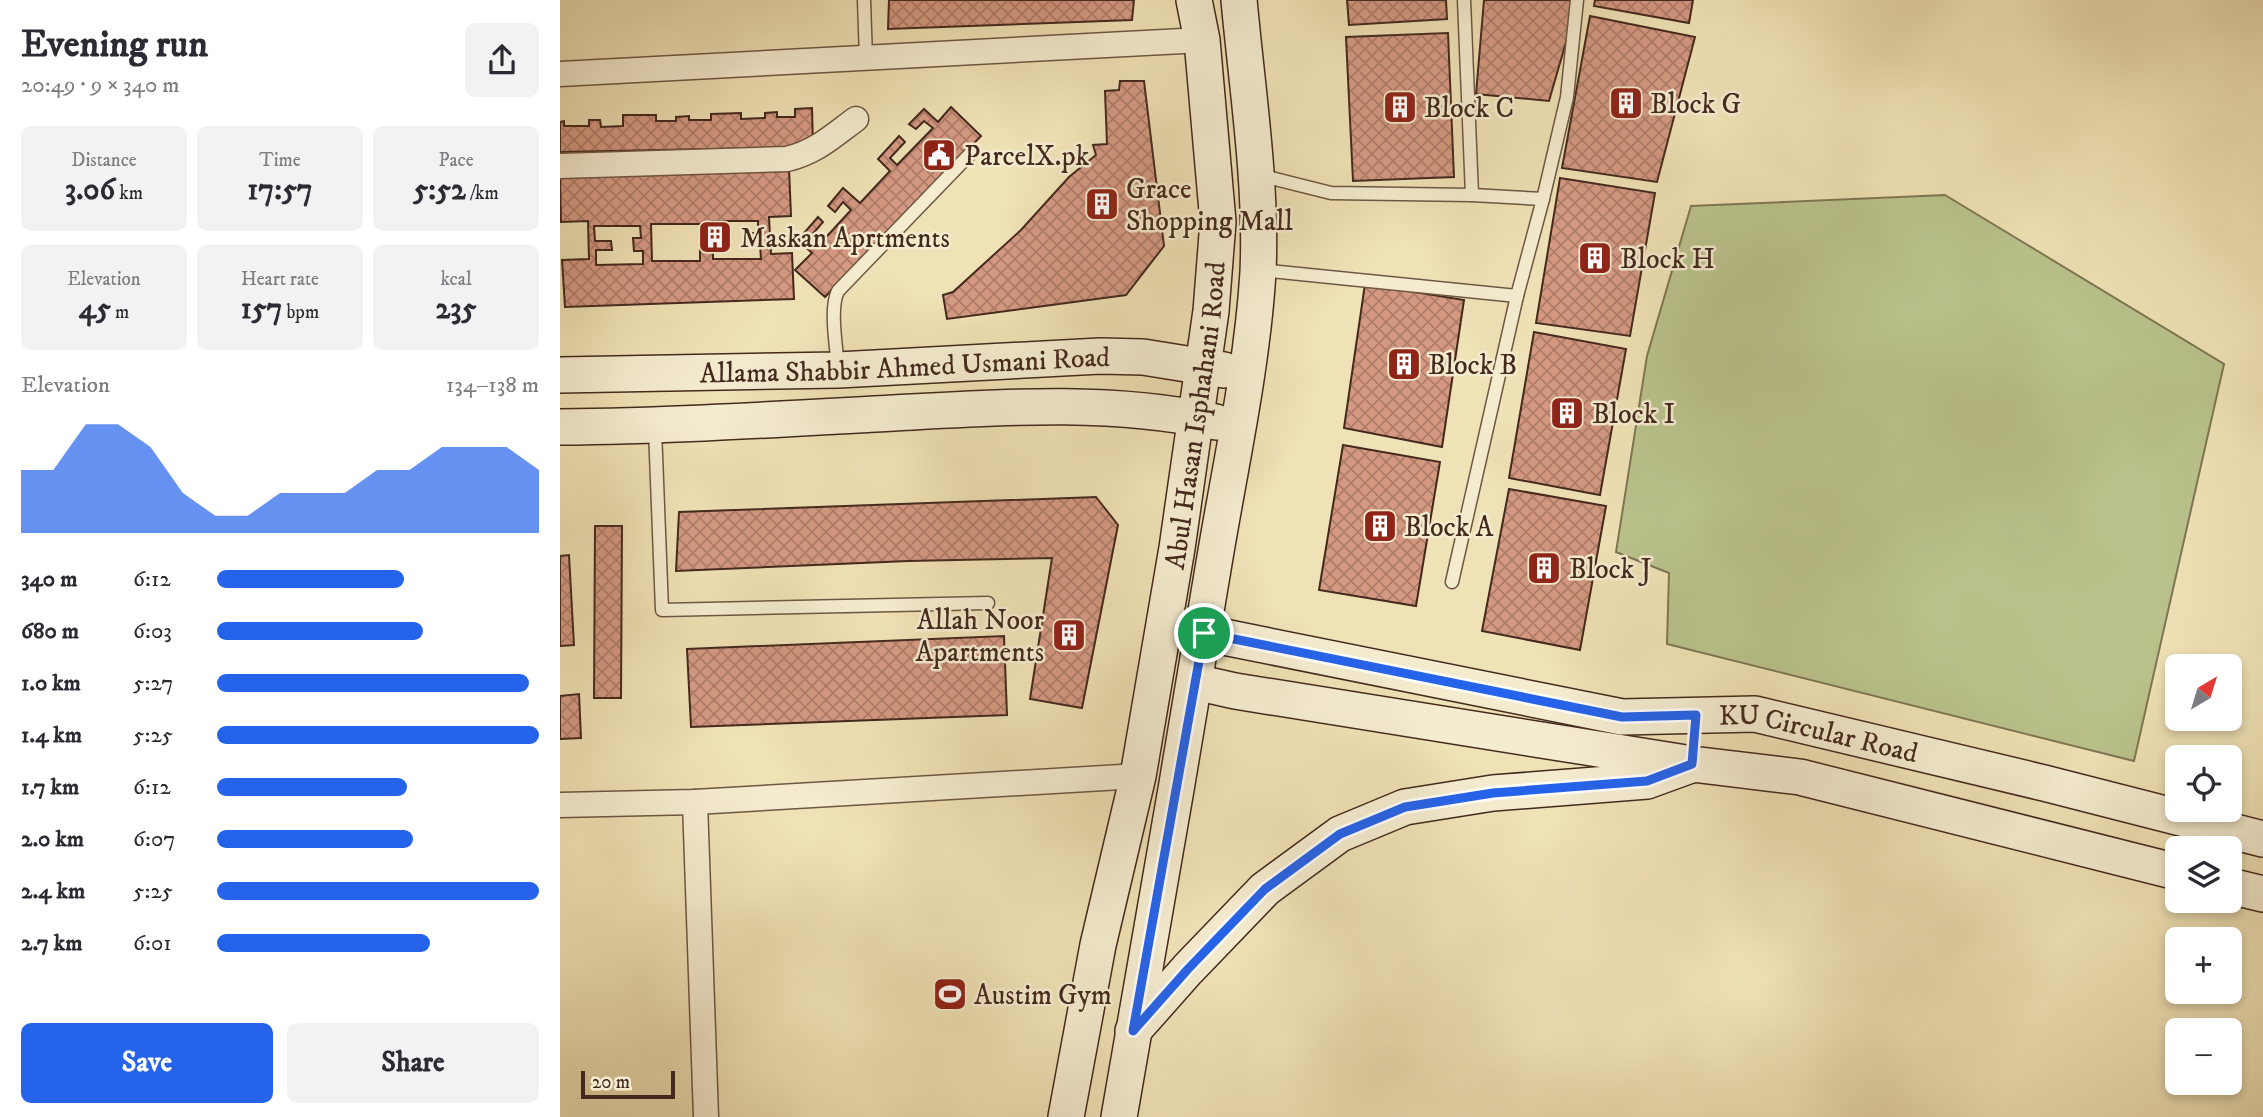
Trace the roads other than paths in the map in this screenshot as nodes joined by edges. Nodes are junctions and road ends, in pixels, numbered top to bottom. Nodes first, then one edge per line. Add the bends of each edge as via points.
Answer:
1 (864, 0) edge
2 (1194, 0) edge
3 (1238, 0) edge
4 (1464, 0) edge
5 (1577, 0) edge
6 (1202, 40) junction
7 (866, 60) junction
8 (560, 74) edge
9 (856, 119) dead end
10 (972, 152) dead end
11 (560, 166) edge
12 (1256, 174) junction
13 (1472, 195) junction
14 (1543, 199) junction
15 (1258, 269) junction
16 (1517, 296) junction
17 (1202, 366) junction
18 (838, 370) junction
19 (1246, 374) junction
20 (560, 375) edge
21 (1195, 417) junction
22 (655, 426) junction
23 (1237, 426) junction
24 (560, 427) edge
25 (1452, 582) dead end
26 (988, 603) dead end
27 (1204, 633) junction
28 (1195, 682) junction
29 (1696, 715) junction
30 (1692, 764) junction
31 (1139, 776) junction
32 (695, 802) junction
33 (560, 806) edge
34 (2263, 839) edge
35 (2165, 869) edge
36 (2242, 889) edge
37 (2263, 894) edge
38 (1133, 1031) junction
39 (1125, 1116) edge
40 (706, 1117) edge
41 (1066, 1117) edge

1 - 7 lane
2 - 6 main road, Abul Hasan Isphahani Road
3 - 12 main road, Abul Hasan Isphahani Road
4 - 13 lane
5 - 14 lane via 1567,97
6 - 7 street
6 - 17 main road, Abul Hasan Isphahani Road via 1218,222
7 - 8 street
9 - 11 street via 806,155 787,159
10 - 18 lane via 838,291 834,309
12 - 13 lane via 1332,193
12 - 15 main road, Abul Hasan Isphahani Road
13 - 14 lane
14 - 16 lane
15 - 16 lane
15 - 19 main road, Abul Hasan Isphahani Road
16 - 25 lane
17 - 18 main road, Allama Shabbir Ahmed Usmani Road via 1100,356
17 - 19 main road, Allama Shabbir Ahmed Usmani Road
17 - 21 main road, Abul Hasan Isphahani Road
18 - 20 main road, Allama Shabbir Ahmed Usmani Road
19 - 23 main road, Abul Hasan Isphahani Road
21 - 22 main road, Allama Shabbir Ahmed Usmani Road via 1108,408 994,407
21 - 23 main road, Allama Shabbir Ahmed Usmani Road
21 - 31 main road, Abul Hasan Isphahani Road
22 - 24 main road, Allama Shabbir Ahmed Usmani Road
22 - 26 lane via 662,610
23 - 27 main road, Abul Hasan Isphahani Road
27 - 28 main road, Abul Hasan Isphahani Road
27 - 29 main road, KU Circular Road via 1622,717
28 - 30 main road, KU Circular Road
28 - 38 main road, Abul Hasan Isphahani Road
29 - 30 main road
29 - 34 main road, KU Circular Road via 1755,714
30 - 35 main road, KU Circular Road via 1800,777
30 - 38 main road via 1647,781 1493,793 1405,807 1340,834 1265,889
31 - 32 street
31 - 41 main road, Abul Hasan Isphahani Road via 1098,945
32 - 33 street
32 - 40 street
36 - 37 main road
38 - 39 main road, Abul Hasan Isphahani Road

